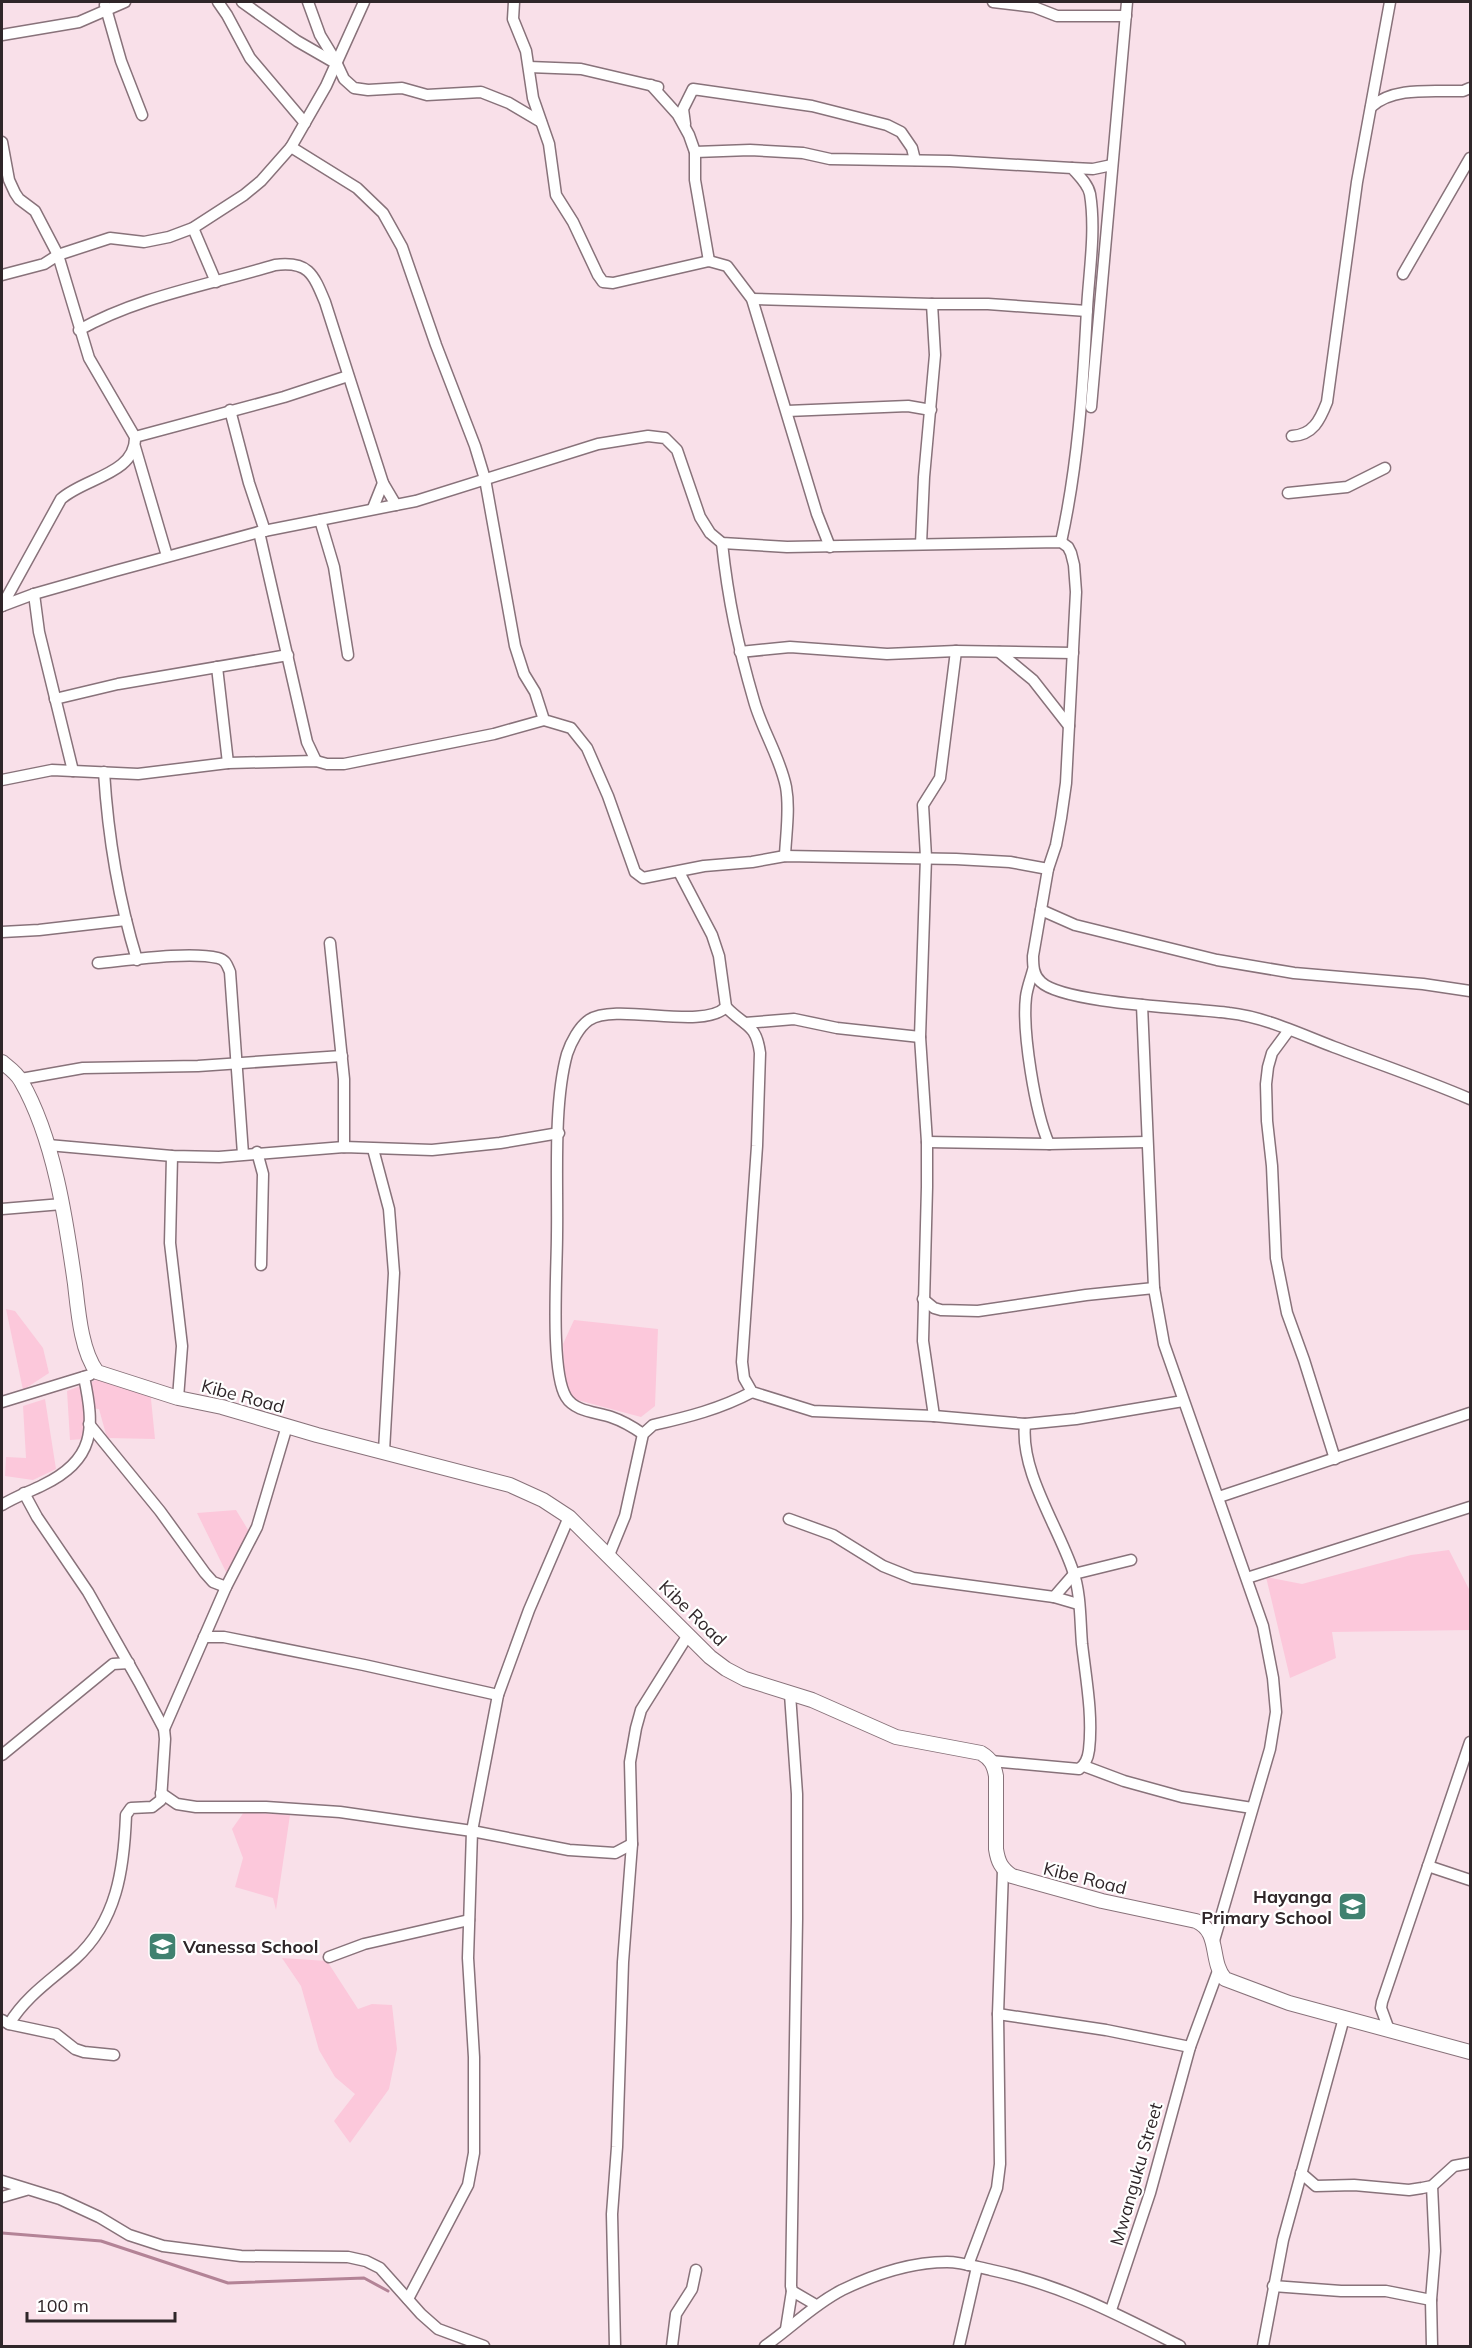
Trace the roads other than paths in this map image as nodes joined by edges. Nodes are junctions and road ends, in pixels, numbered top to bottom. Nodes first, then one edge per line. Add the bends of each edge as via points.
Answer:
1 (125, 2) edge
2 (218, 2) edge
3 (242, 2) edge
4 (308, 2) edge
5 (364, 2) edge
6 (514, 2) edge
7 (993, 2) edge
8 (1127, 2) edge
9 (1390, 2) edge
10 (105, 5) edge
11 (1126, 16) junction
12 (2, 35) edge
13 (337, 64) junction
14 (529, 67) junction
15 (1470, 88) edge
16 (1371, 108) junction
17 (142, 115) dead end
18 (541, 122) junction
19 (305, 123) junction
20 (685, 124) junction
21 (2, 142) edge
22 (291, 147) junction
23 (695, 152) junction
24 (1470, 158) edge
25 (915, 160) junction
26 (1112, 165) junction
27 (1071, 168) junction
28 (1108, 212) junction
29 (193, 228) junction
30 (1091, 245) junction
31 (58, 255) junction
32 (709, 261) junction
33 (1403, 274) dead end
34 (2, 275) edge
35 (216, 282) junction
36 (752, 299) junction
37 (932, 304) junction
38 (1087, 311) junction
39 (79, 330) junction
40 (348, 376) junction
41 (1091, 407) dead end
42 (230, 410) junction
43 (931, 410) junction
44 (787, 411) junction
45 (1292, 436) dead end
46 (135, 442) junction
47 (1385, 468) dead end
48 (485, 479) junction
49 (383, 483) junction
50 (1288, 492) dead end
51 (396, 505) junction
52 (372, 508) junction
53 (320, 520) junction
54 (262, 531) junction
55 (1061, 542) junction
56 (722, 543) junction
57 (921, 544) junction
58 (830, 547) junction
59 (167, 556) junction
60 (34, 594) junction
61 (2, 606) edge
62 (956, 651) junction
63 (740, 652) junction
64 (999, 652) junction
65 (1073, 653) junction
66 (288, 655) junction
67 (348, 655) dead end
68 (217, 667) junction
69 (55, 699) junction
70 (544, 720) junction
71 (1069, 726) junction
72 (316, 760) junction
73 (228, 763) junction
74 (73, 771) junction
75 (104, 772) junction
76 (2, 780) edge
77 (785, 856) junction
78 (926, 857) junction
79 (1048, 869) junction
80 (679, 872) junction
81 (1041, 910) junction
82 (126, 920) junction
83 (2, 932) edge
84 (330, 943) dead end
85 (137, 960) junction
86 (98, 963) dead end
87 (1034, 970) junction
88 (1470, 991) edge
89 (1142, 1005) junction
90 (726, 1007) junction
91 (745, 1023) junction
92 (1289, 1030) junction
93 (920, 1037) junction
94 (342, 1056) junction
95 (2, 1062) edge
96 (235, 1063) junction
97 (21, 1079) junction
98 (1470, 1099) edge
99 (559, 1133) junction
100 (927, 1142) junction
101 (1147, 1142) junction
102 (1049, 1144) junction
103 (48, 1146) junction
104 (344, 1147) junction
105 (373, 1149) junction
106 (269, 1151) junction
107 (257, 1152) junction
108 (243, 1154) junction
109 (172, 1156) junction
110 (263, 1174) junction
111 (62, 1204) junction
112 (2, 1209) edge
113 (261, 1265) dead end
114 (1154, 1288) junction
115 (923, 1299) junction
116 (91, 1375) junction
117 (752, 1392) junction
118 (178, 1398) junction
119 (1183, 1401) junction
120 (2, 1402) edge
121 (1470, 1413) edge
122 (934, 1416) junction
123 (1009, 1423) junction
124 (89, 1424) junction
125 (1025, 1424) junction
126 (287, 1426) junction
127 (643, 1434) junction
128 (1024, 1445) junction
129 (384, 1451) junction
130 (1335, 1459) junction
131 (24, 1493) junction
132 (1219, 1497) junction
133 (2, 1505) edge
134 (1470, 1507) edge
135 (569, 1517) junction
136 (789, 1519) dead end
137 (609, 1556) junction
138 (1131, 1560) dead end
139 (1074, 1574) junction
140 (1247, 1578) junction
141 (226, 1587) junction
142 (1054, 1597) junction
143 (1078, 1604) junction
144 (214, 1614) junction
145 (688, 1635) junction
146 (204, 1636) junction
147 (224, 1637) junction
148 (129, 1663) junction
149 (790, 1694) junction
150 (498, 1695) junction
151 (152, 1706) junction
152 (172, 1708) junction
153 (164, 1729) junction
154 (1470, 1742) edge
155 (2, 1755) edge
156 (991, 1761) junction
157 (1084, 1766) junction
158 (161, 1793) junction
159 (1252, 1808) junction
160 (471, 1832) junction
161 (632, 1844) junction
162 (615, 1852) junction
163 (630, 1866) junction
164 (1428, 1866) junction
165 (1003, 1869) junction
166 (1470, 1880) edge
167 (469, 1920) junction
168 (1214, 1944) junction
169 (330, 1958) dead end
170 (1218, 1971) junction
171 (998, 2014) junction
172 (1344, 2018) junction
173 (5, 2022) edge
174 (1389, 2030) junction
175 (1190, 2047) junction
176 (1470, 2052) edge
177 (114, 2055) dead end
178 (1470, 2163) edge
179 (1301, 2173) junction
180 (2, 2181) edge
181 (1432, 2186) junction
182 (27, 2190) junction
183 (2, 2197) edge
184 (973, 2266) junction
185 (696, 2270) dead end
186 (1273, 2286) junction
187 (792, 2291) junction
188 (408, 2299) junction
189 (1431, 2300) junction
190 (816, 2305) junction
191 (1111, 2310) junction
192 (786, 2329) junction
193 (484, 2346) edge
194 (615, 2346) edge
195 (672, 2346) edge
196 (765, 2346) edge
197 (958, 2346) edge
198 (1180, 2346) edge
199 (1263, 2346) edge
200 (1432, 2346) edge

1 - 10 street
2 - 19 street via 250,58
3 - 13 street
4 - 13 street via 320,35
5 - 13 street
6 - 14 street via 513,19
7 - 11 street via 1034,7 1057,16
8 - 11 street
9 - 16 street
10 - 12 street via 79,22
10 - 17 street
11 - 26 street
13 - 18 street via 354,88 402,88 427,95 481,93 509,103
13 - 19 street
14 - 18 street
14 - 20 street via 581,69 655,86
15 - 16 street via 1405,93 1387,97
16 - 45 street via 1327,402 1313,429
18 - 32 street via 549,144 556,195 603,282
19 - 22 street
20 - 23 street
20 - 25 street via 683,109 693,89 812,106 902,132
21 - 31 street via 15,193 35,211
22 - 29 street via 261,181
22 - 48 street via 357,188 383,213 406,257
23 - 25 street via 750,150 830,159
23 - 32 street via 694,180
24 - 33 street
25 - 27 street
26 - 27 street via 1093,170
26 - 28 street
27 - 30 street via 1089,193
28 - 30 street
28 - 41 street
29 - 31 street via 151,242 110,238
29 - 35 street
30 - 38 street
31 - 34 street via 44,264
31 - 39 street
32 - 36 street via 727,266
35 - 39 street via 124,308
35 - 40 street via 275,265 302,265 321,293
36 - 37 street
36 - 44 street
37 - 38 street
37 - 43 street via 935,355
38 - 55 street via 1076,460
39 - 46 street via 93,365
40 - 42 street
40 - 49 street
42 - 46 street
42 - 54 street
43 - 44 street via 908,406
43 - 57 street
44 - 58 street
46 - 59 street
46 - 61 street via 127,461 61,499
47 - 50 street via 1347,487
48 - 51 street
48 - 56 street via 598,444 658,436 676,450 700,517
48 - 70 street via 515,646
49 - 51 street
49 - 52 street
51 - 52 street
52 - 53 street
53 - 54 street
53 - 67 street via 334,567
54 - 59 street
54 - 66 street
55 - 57 street
55 - 65 street via 1068,547 1074,565
56 - 58 street
56 - 63 street
57 - 58 street
59 - 60 street
60 - 61 street
60 - 69 street
62 - 63 street via 887,654 790,647
62 - 64 street
62 - 78 street via 940,778 922,804
63 - 77 street via 786,787
64 - 65 street
64 - 71 street via 1033,680
65 - 71 street
66 - 68 street
66 - 72 street via 307,742
68 - 69 street
68 - 73 street
69 - 74 street
70 - 72 street via 344,764
70 - 80 street via 571,728 587,748 635,872 643,878
71 - 79 street via 1061,818
72 - 73 street
73 - 75 street via 156,773
74 - 75 street
74 - 76 street via 52,770
75 - 82 street via 109,836
77 - 78 street
77 - 80 street
78 - 79 street via 1010,862
78 - 93 street
79 - 81 street
80 - 90 street via 712,934
81 - 87 street
81 - 88 street via 1076,925 1217,960 1294,973
82 - 83 street
82 - 85 street
84 - 94 street
85 - 86 street
85 - 96 street via 207,957 227,963
87 - 89 street via 1041,982 1054,989
87 - 102 street via 1026,994 1025,1016 1039,1115
89 - 92 street via 1232,1013
89 - 101 street
90 - 91 street
90 - 99 street via 720,1013 704,1016 608,1015 590,1019 579,1029 568,1052
91 - 93 street via 794,1019
91 - 117 street via 758,1039 760,1053 742,1362 744,1378
92 - 98 street
92 - 130 street via 1272,1053 1266,1083 1276,1258 1287,1313
93 - 100 street
94 - 96 street
94 - 104 street
95 - 97 street
96 - 97 street via 83,1068
96 - 108 street
97 - 103 street
99 - 105 street via 432,1150
99 - 127 street via 556,1336 562,1388 567,1400 578,1408 611,1417
100 - 102 street
100 - 115 street
101 - 102 street
101 - 114 street
103 - 109 street
103 - 111 street
104 - 105 street
104 - 106 street
105 - 129 street via 389,1209 394,1273
106 - 107 street
106 - 110 street
107 - 108 street
107 - 110 street
108 - 109 street
109 - 118 street via 170,1243 182,1346
110 - 113 street
111 - 112 street
111 - 116 street
114 - 115 street via 978,1311 941,1310
114 - 119 street via 1164,1344
115 - 122 street via 925,1357
116 - 118 street, Kibe Road
116 - 120 street
116 - 124 street
117 - 122 street via 813,1412
117 - 127 street via 712,1411 653,1425
118 - 126 street, Kibe Road
119 - 125 street
119 - 132 street
121 - 130 street
122 - 123 street
123 - 125 street
123 - 128 street
124 - 131 street via 88,1442 73,1467
124 - 141 street via 205,1573 213,1582
125 - 128 street
126 - 129 street, Kibe Road
126 - 141 street via 257,1527
127 - 137 street via 625,1516
128 - 139 street via 1033,1477
129 - 135 street, Kibe Road via 510,1485
130 - 132 street
131 - 133 street
131 - 148 street
132 - 140 street
134 - 140 street
135 - 137 street, Kibe Road
135 - 150 street
136 - 142 street via 833,1535 883,1566 913,1578
137 - 145 street, Kibe Road
138 - 139 street
139 - 142 street
139 - 143 street
140 - 159 street via 1263,1626 1276,1712 1270,1749
141 - 144 street
142 - 143 street
143 - 157 street via 1090,1727
144 - 146 street
144 - 147 street
145 - 149 street, Kibe Road via 726,1669
145 - 161 street via 650,1693 636,1728 630,1762
146 - 147 street
146 - 152 street
147 - 150 street
148 - 151 street
148 - 155 street via 113,1664
149 - 156 street, Kibe Road via 896,1737 981,1753
149 - 187 street via 797,1794 798,1919
150 - 160 street
151 - 152 street
151 - 153 street
152 - 153 street
153 - 158 street
154 - 164 street
156 - 157 street via 1070,1770
156 - 165 street via 996,1776 996,1849
157 - 159 street via 1182,1797
158 - 160 street via 177,1804 196,1807 328,1811
158 - 173 street via 156,1806 137,1806 128,1811 122,1871 112,1908 101,1928 75,1959
159 - 168 street
160 - 162 street via 569,1850
160 - 167 street
161 - 162 street
161 - 163 street
162 - 163 street
163 - 194 street via 612,2214
164 - 166 street
164 - 174 street via 1381,2005
165 - 168 street, Kibe Road via 1028,1882 1196,1921 1204,1924
165 - 171 street
167 - 169 street via 364,1944
167 - 188 street via 473,2170
168 - 170 street, Kibe Road
170 - 172 street via 1225,1979 1250,1989
170 - 175 street, Mwanguku Street
171 - 175 street
171 - 184 street via 1000,2164 997,2188
172 - 174 street
172 - 179 street
173 - 177 street via 56,2034 84,2052
174 - 176 street
175 - 191 street, Mwanguku Street via 1150,2193
178 - 181 street via 1454,2166
179 - 181 street via 1316,2186 1324,2187 1354,2185 1410,2190
179 - 186 street
180 - 182 street
181 - 189 street via 1435,2251
182 - 183 street
182 - 188 street via 60,2199 129,2235 163,2246 241,2256 348,2257 366,2261 380,2268
184 - 190 street via 950,2262 906,2268 843,2290
184 - 191 street via 1030,2279
184 - 197 street
185 - 195 street via 692,2289 676,2314
186 - 189 street via 1386,2291
186 - 199 street
187 - 190 street
187 - 192 street
188 - 193 street via 438,2329
189 - 200 street
190 - 192 street
191 - 198 street
192 - 196 street

